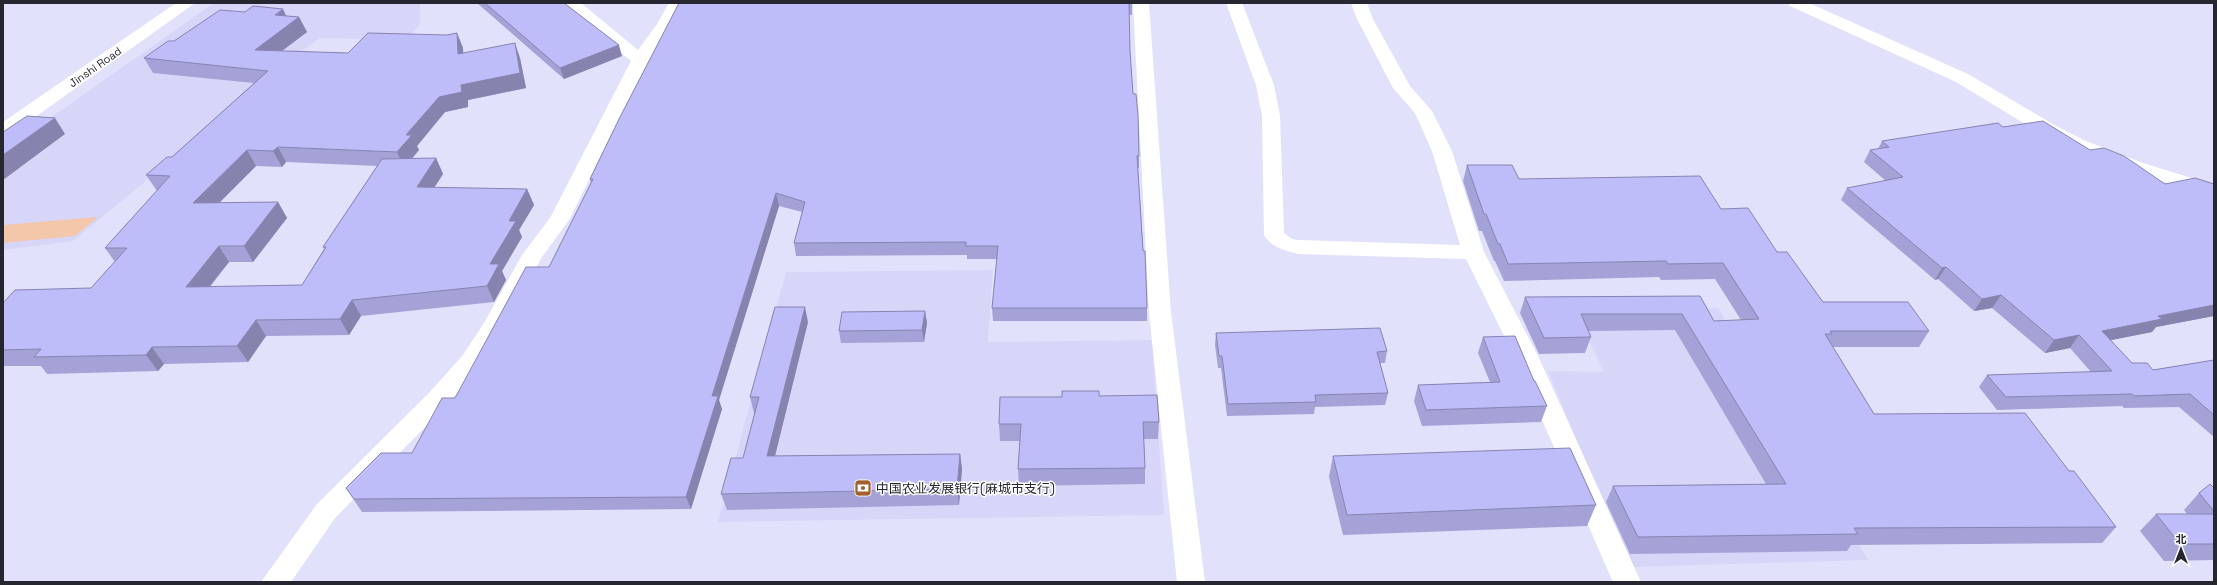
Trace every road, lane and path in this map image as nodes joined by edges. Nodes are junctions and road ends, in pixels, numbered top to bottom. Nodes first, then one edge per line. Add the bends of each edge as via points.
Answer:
1 (171, 3) edge
2 (187, 3) edge
3 (571, 3) edge
4 (677, 3) edge
5 (1141, 3) edge
6 (1234, 3) edge
7 (1359, 3) edge
8 (1796, 3) edge
9 (640, 60) junction
10 (3, 118) edge
11 (3, 131) edge
12 (2214, 191) edge
13 (1473, 252) junction
14 (275, 582) edge
15 (1191, 582) edge
16 (1627, 582) edge

1 - 10 street, Jinshi Road
2 - 11 street, Jinshi Road
3 - 9 street
4 - 9 street
5 - 15 street via 1160,312
6 - 13 street via 1265,85 1271,116 1274,235 1280,241 1298,247
7 - 13 street via 1402,88 1423,111 1442,151
8 - 12 street via 1962,78 2045,128 2081,146
9 - 14 street via 559,220 533,255 471,362 438,399 326,511
13 - 16 street via 1526,356

